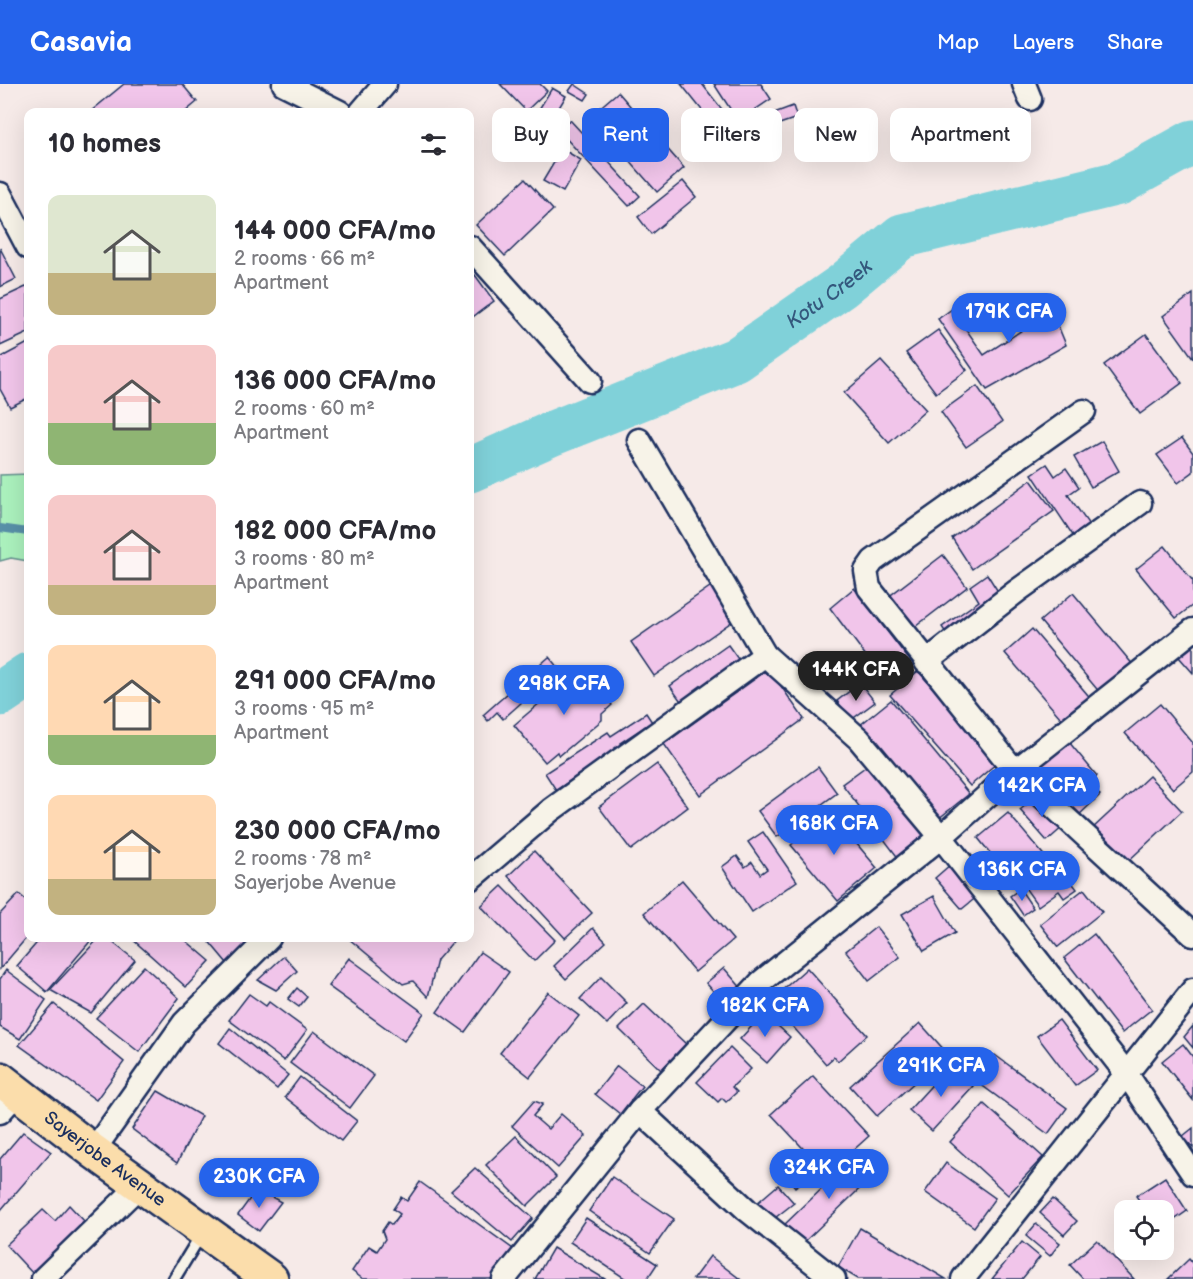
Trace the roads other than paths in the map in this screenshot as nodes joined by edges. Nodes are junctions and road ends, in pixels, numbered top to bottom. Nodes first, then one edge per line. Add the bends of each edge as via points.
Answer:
1 (284, 84) edge
2 (385, 84) edge
3 (332, 108) edge
4 (364, 108) edge
5 (0, 194) edge
6 (24, 239) edge
7 (474, 251) edge
8 (590, 381) dead end
9 (1084, 411) dead end
10 (639, 440) dead end
11 (1140, 503) dead end
12 (1193, 630) edge
13 (765, 655) junction
14 (926, 662) junction
15 (1015, 771) junction
16 (941, 837) junction
17 (474, 876) edge
18 (1193, 935) edge
19 (260, 942) edge
20 (1193, 990) edge
21 (1126, 1073) junction
22 (6, 1094) edge
23 (640, 1111) junction
24 (93, 1151) junction
25 (1193, 1174) edge
26 (140, 1185) junction
27 (203, 1231) junction
28 (43, 1279) edge
29 (174, 1279) edge
30 (271, 1279) edge
31 (504, 1279) edge
32 (834, 1279) edge
33 (963, 1279) edge

1 - 3 street
2 - 4 street
5 - 6 street
7 - 8 street
9 - 14 street via 873,561 866,571 869,588
10 - 13 street
11 - 14 street
12 - 15 street
13 - 16 street via 859,739
13 - 17 street via 551,810
14 - 15 street
15 - 16 street
15 - 18 street
16 - 21 street
16 - 23 street via 761,982
19 - 24 street via 184,1023
20 - 21 street
21 - 25 street
21 - 33 street
22 - 24 main road, Sayerjobe Avenue
23 - 31 street
23 - 32 street via 747,1210
24 - 26 main road, Sayerjobe Avenue
26 - 27 main road, Sayerjobe Avenue
26 - 28 street
27 - 29 lane
27 - 30 main road, Sayerjobe Avenue

